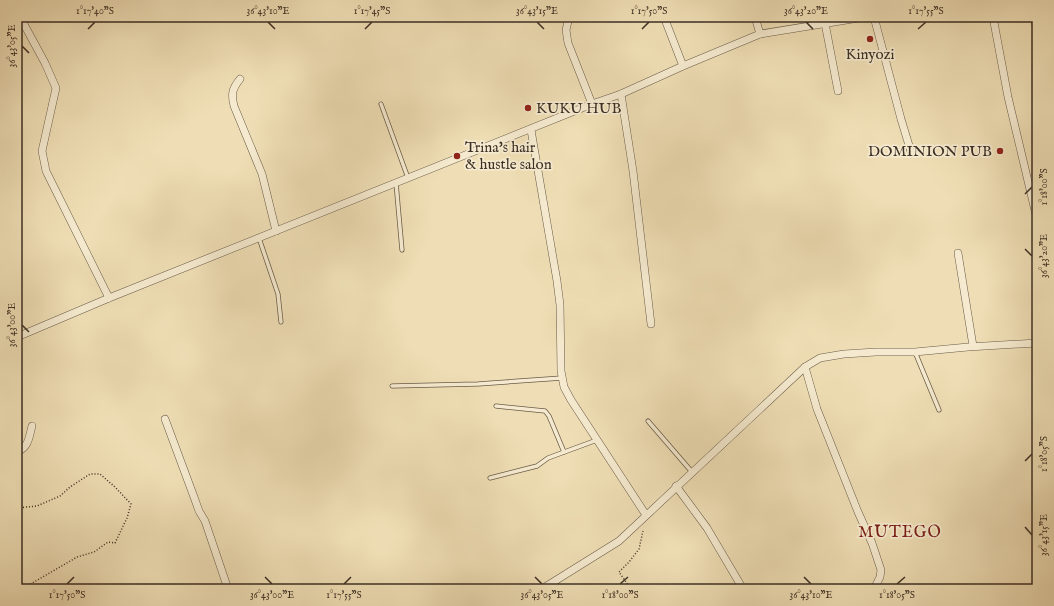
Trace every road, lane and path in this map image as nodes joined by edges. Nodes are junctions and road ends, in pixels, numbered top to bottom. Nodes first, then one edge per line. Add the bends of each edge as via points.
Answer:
1 (20, 17) edge
2 (569, 17) edge
3 (664, 17) edge
4 (755, 17) edge
5 (865, 17) edge
6 (874, 17) edge
7 (993, 17) edge
8 (1034, 17) edge
9 (825, 23) junction
10 (1037, 31) edge
11 (760, 34) junction
12 (683, 66) junction
13 (240, 79) dead end
14 (838, 91) dead end
15 (622, 94) junction
16 (381, 104) dead end
17 (592, 104) junction
18 (530, 130) junction
19 (911, 152) dead end
20 (408, 178) junction
21 (396, 183) junction
22 (1037, 219) edge
23 (276, 231) junction
24 (259, 238) junction
25 (402, 250) dead end
26 (958, 252) dead end
27 (109, 298) junction
28 (281, 322) dead end
29 (651, 324) dead end
30 (17, 337) edge
31 (1037, 343) edge
32 (973, 346) junction
33 (915, 352) junction
34 (805, 367) junction
35 (562, 378) junction
36 (392, 386) dead end
37 (496, 406) dead end
38 (939, 410) dead end
39 (165, 419) dead end
40 (648, 421) dead end
41 (32, 426) dead end
42 (597, 440) junction
43 (17, 452) edge
44 (564, 452) junction
45 (692, 472) junction
46 (490, 478) dead end
47 (676, 486) junction
48 (17, 508) edge
49 (646, 515) junction
50 (643, 529) dead end
51 (876, 585) dead end
52 (22, 589) edge
53 (228, 589) edge
54 (542, 589) edge
55 (631, 589) edge
56 (743, 589) edge

1 - 27 street via 56,88 42,152 46,171
2 - 17 street via 566,30 568,43
3 - 12 street
4 - 11 street
5 - 9 street
6 - 19 street
7 - 22 street via 1006,92
8 - 10 street
9 - 11 street
9 - 14 street
11 - 12 street
12 - 15 street
13 - 23 street via 231,95 262,174
15 - 17 street
15 - 29 street
16 - 20 lane
17 - 18 street
18 - 20 street
18 - 35 street via 557,281
20 - 21 street
21 - 23 street
21 - 25 lane
23 - 24 street
24 - 27 street
24 - 28 lane via 278,294
26 - 32 street
27 - 30 street
31 - 32 street
32 - 33 street
33 - 34 street via 844,354 820,358
33 - 38 lane
34 - 45 street
34 - 51 street via 817,409 881,570
35 - 36 lane via 478,384
35 - 42 street via 571,400
37 - 44 lane via 545,411
39 - 53 street via 205,521
40 - 45 lane
41 - 43 street via 26,447
42 - 44 lane
42 - 49 street
44 - 46 lane via 548,458 537,466
45 - 47 street
47 - 49 street
47 - 56 street via 707,528
48 - 52 path via 37,506 60,496 90,474 100,474 131,504 115,543 108,542 94,552 77,557
49 - 54 street via 619,541
50 - 55 path via 638,549 619,572

